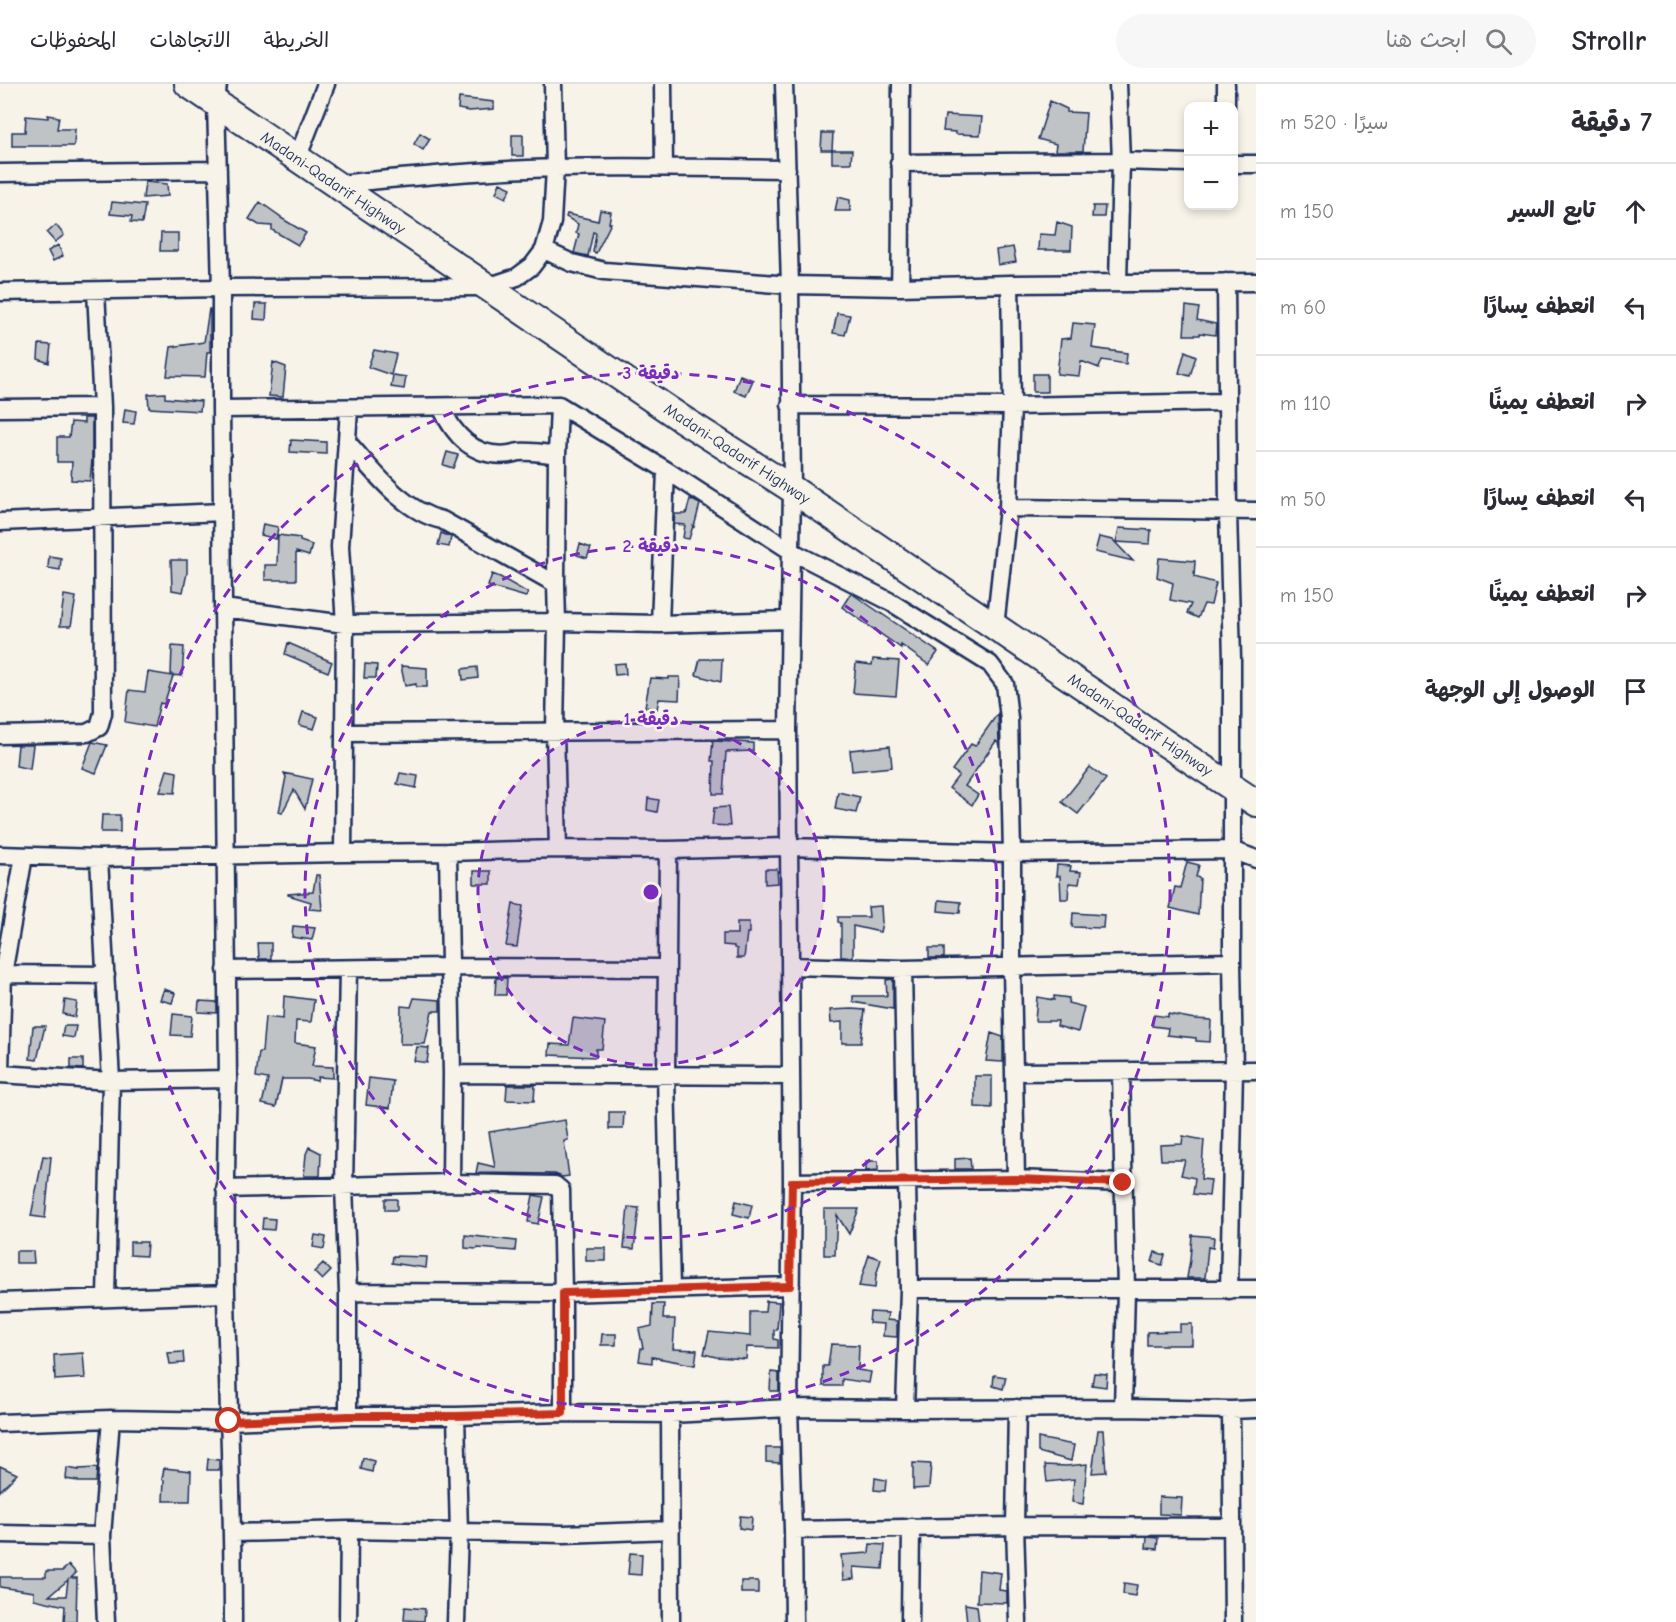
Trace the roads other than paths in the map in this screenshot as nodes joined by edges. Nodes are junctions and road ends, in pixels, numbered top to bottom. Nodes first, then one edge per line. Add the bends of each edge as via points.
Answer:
1 (188, 84) edge
2 (326, 84) edge
3 (553, 84) edge
4 (663, 84) edge
5 (783, 84) edge
6 (901, 84) edge
7 (1118, 84) edge
8 (1226, 84) edge
9 (217, 93) edge
10 (1226, 102) edge
11 (297, 159) junction
12 (1121, 161) junction
13 (899, 163) junction
14 (1184, 163) edge
15 (1238, 164) edge
16 (1256, 164) edge
17 (664, 167) junction
18 (555, 168) junction
19 (787, 169) junction
20 (218, 170) junction
21 (0, 173) edge
22 (337, 184) junction
23 (544, 250) junction
24 (1226, 282) junction
25 (1256, 282) edge
26 (1118, 283) junction
27 (1011, 284) junction
28 (790, 285) junction
29 (900, 286) junction
30 (487, 287) junction
31 (221, 288) junction
32 (96, 291) junction
33 (0, 292) edge
34 (1227, 402) junction
35 (559, 405) junction
36 (790, 405) junction
37 (1012, 406) junction
38 (441, 407) junction
39 (0, 408) edge
40 (102, 408) junction
41 (221, 409) junction
42 (349, 409) junction
43 (347, 442) junction
44 (556, 454) junction
45 (666, 471) junction
46 (792, 489) junction
47 (1008, 508) junction
48 (1227, 511) junction
49 (1256, 511) edge
50 (222, 512) junction
51 (103, 517) junction
52 (0, 522) edge
53 (791, 551) junction
54 (556, 584) junction
55 (223, 608) junction
56 (790, 620) junction
57 (557, 622) junction
58 (345, 624) junction
59 (660, 624) junction
60 (995, 627) junction
61 (788, 730) junction
62 (555, 731) junction
63 (345, 733) junction
64 (0, 735) edge
65 (1232, 787) junction
66 (1256, 803) edge
67 (789, 847) junction
68 (558, 849) junction
69 (668, 850) junction
70 (1232, 850) junction
71 (448, 852) junction
72 (344, 853) junction
73 (1012, 853) junction
74 (0, 855) edge
75 (225, 855) junction
76 (24, 856) junction
77 (99, 858) junction
78 (1256, 859) edge
79 (1232, 962) junction
80 (790, 966) junction
81 (450, 967) junction
82 (667, 968) junction
83 (1012, 968) junction
84 (348, 969) junction
85 (903, 969) junction
86 (226, 970) junction
87 (2, 974) edge
88 (106, 975) junction
89 (1234, 1070) junction
90 (1256, 1070) edge
91 (0, 1072) edge
92 (1015, 1072) junction
93 (1121, 1072) junction
94 (452, 1074) junction
95 (666, 1076) junction
96 (790, 1076) junction
97 (228, 1079) junction
98 (111, 1081) junction
99 (1016, 1179) junction
100 (908, 1181) junction
101 (792, 1182) junction
102 (1123, 1183) junction
103 (451, 1184) junction
104 (344, 1186) junction
105 (225, 1189) junction
106 (790, 1286) junction
107 (909, 1289) junction
108 (1256, 1289) edge
109 (671, 1290) junction
110 (1126, 1290) junction
111 (1228, 1290) junction
112 (348, 1292) junction
113 (563, 1293) junction
114 (226, 1294) junction
115 (106, 1297) junction
116 (0, 1302) edge
117 (789, 1407) junction
118 (1017, 1408) junction
119 (1123, 1408) junction
120 (905, 1409) junction
121 (1256, 1409) edge
122 (1231, 1410) junction
123 (563, 1413) junction
124 (670, 1413) junction
125 (348, 1416) junction
126 (456, 1416) junction
127 (111, 1419) junction
128 (229, 1421) junction
129 (0, 1423) edge
130 (1015, 1526) junction
131 (911, 1527) junction
132 (1232, 1527) junction
133 (349, 1530) junction
134 (671, 1530) junction
135 (794, 1530) junction
136 (233, 1533) junction
137 (459, 1533) junction
138 (0, 1534) edge
139 (102, 1536) junction
140 (104, 1620) edge
141 (233, 1622) edge
142 (348, 1622) edge
143 (456, 1622) edge
144 (672, 1622) edge
145 (794, 1622) edge
146 (910, 1622) edge
147 (1018, 1622) edge
148 (1233, 1622) edge

1 - 9 highway, Madani-Qadarif Highway
2 - 11 street
3 - 18 street
4 - 17 street
5 - 19 street
6 - 13 street
7 - 12 street
8 - 10 street
9 - 11 highway, Madani-Qadarif Highway
9 - 20 street
11 - 22 highway, Madani-Qadarif Highway
12 - 13 street
12 - 14 street
12 - 26 street
13 - 29 street
15 - 16 street
17 - 18 street
17 - 19 street
18 - 22 street
18 - 23 street via 552,222
19 - 28 street
20 - 21 street
20 - 31 street
22 - 30 highway, Madani-Qadarif Highway
23 - 28 street via 572,263 604,271
23 - 30 street via 517,277
24 - 25 street
24 - 26 street
24 - 34 street
26 - 27 street
27 - 29 street
27 - 37 street
28 - 29 street
28 - 36 street
30 - 31 street
30 - 46 highway, Madani-Qadarif Highway
31 - 32 street
31 - 41 street
32 - 33 street
32 - 40 street
34 - 37 street
34 - 48 street
35 - 38 street
35 - 44 street
35 - 45 street
36 - 37 street
36 - 46 street
37 - 47 street
38 - 42 street
38 - 44 street via 460,438 474,448 492,454
39 - 40 street
40 - 51 street
41 - 42 street
41 - 50 street
42 - 43 street
43 - 54 street via 418,511 442,520
43 - 58 street via 340,547
44 - 54 street
45 - 53 street
45 - 59 street
46 - 53 street
46 - 60 highway, Madani-Qadarif Highway
47 - 48 street
47 - 60 street
48 - 49 street
48 - 65 street
50 - 51 street
50 - 55 street
51 - 52 street
51 - 64 street via 104,713 99,727 87,733
53 - 56 street
53 - 73 street via 889,601 990,664 1005,684
54 - 57 street
55 - 58 street
55 - 75 street
56 - 59 street
56 - 61 street
57 - 58 street
57 - 59 street
57 - 62 street
58 - 63 street
60 - 65 highway, Madani-Qadarif Highway
61 - 62 street
61 - 67 street
62 - 63 street
62 - 68 street
63 - 72 street
65 - 66 highway, Madani-Qadarif Highway
65 - 70 street
67 - 69 street
67 - 73 street
67 - 80 street
68 - 69 street
68 - 71 street
69 - 82 street
70 - 73 street
70 - 78 street
70 - 79 street
71 - 72 street
71 - 81 street
72 - 75 street
73 - 83 street
74 - 76 street
75 - 77 street
75 - 86 street
76 - 77 street
76 - 87 street
77 - 88 street
79 - 83 street
79 - 89 street
80 - 85 street
80 - 96 street
81 - 82 street
81 - 84 street
81 - 94 street
82 - 95 street
83 - 85 street
83 - 92 street
84 - 86 street
84 - 104 street
85 - 100 street
86 - 97 street
87 - 88 street
87 - 91 street
88 - 98 street
89 - 90 street
89 - 93 street
89 - 111 street
91 - 98 street
92 - 93 street
92 - 99 street
93 - 102 street
94 - 95 street
94 - 103 street
95 - 96 street
95 - 109 street
96 - 101 street
97 - 98 street
97 - 105 street
98 - 115 street
99 - 100 street
99 - 102 street
100 - 101 street
100 - 107 street
101 - 106 street
102 - 110 street
103 - 104 street
103 - 113 street via 559,1187
104 - 105 street
104 - 112 street
105 - 114 street
106 - 109 street
106 - 117 street
107 - 110 street
107 - 120 street
108 - 111 street
109 - 113 street
110 - 111 street
110 - 119 street
112 - 113 street
112 - 125 street
113 - 123 street
114 - 115 street
114 - 128 street
115 - 116 street
117 - 120 street
117 - 124 street
117 - 135 street
118 - 119 street
118 - 120 street
118 - 130 street
119 - 122 street
121 - 122 street
122 - 132 street
123 - 124 street
123 - 126 street
124 - 134 street
125 - 126 street
125 - 128 street
126 - 137 street
127 - 128 street
127 - 129 street
127 - 139 street
128 - 136 street
130 - 131 street
130 - 132 street
130 - 147 street
131 - 135 street
131 - 146 street
132 - 148 street
133 - 136 street
133 - 137 street
133 - 142 street
134 - 137 street
134 - 144 street
135 - 145 street
136 - 141 street
137 - 143 street
138 - 139 street
139 - 140 street

